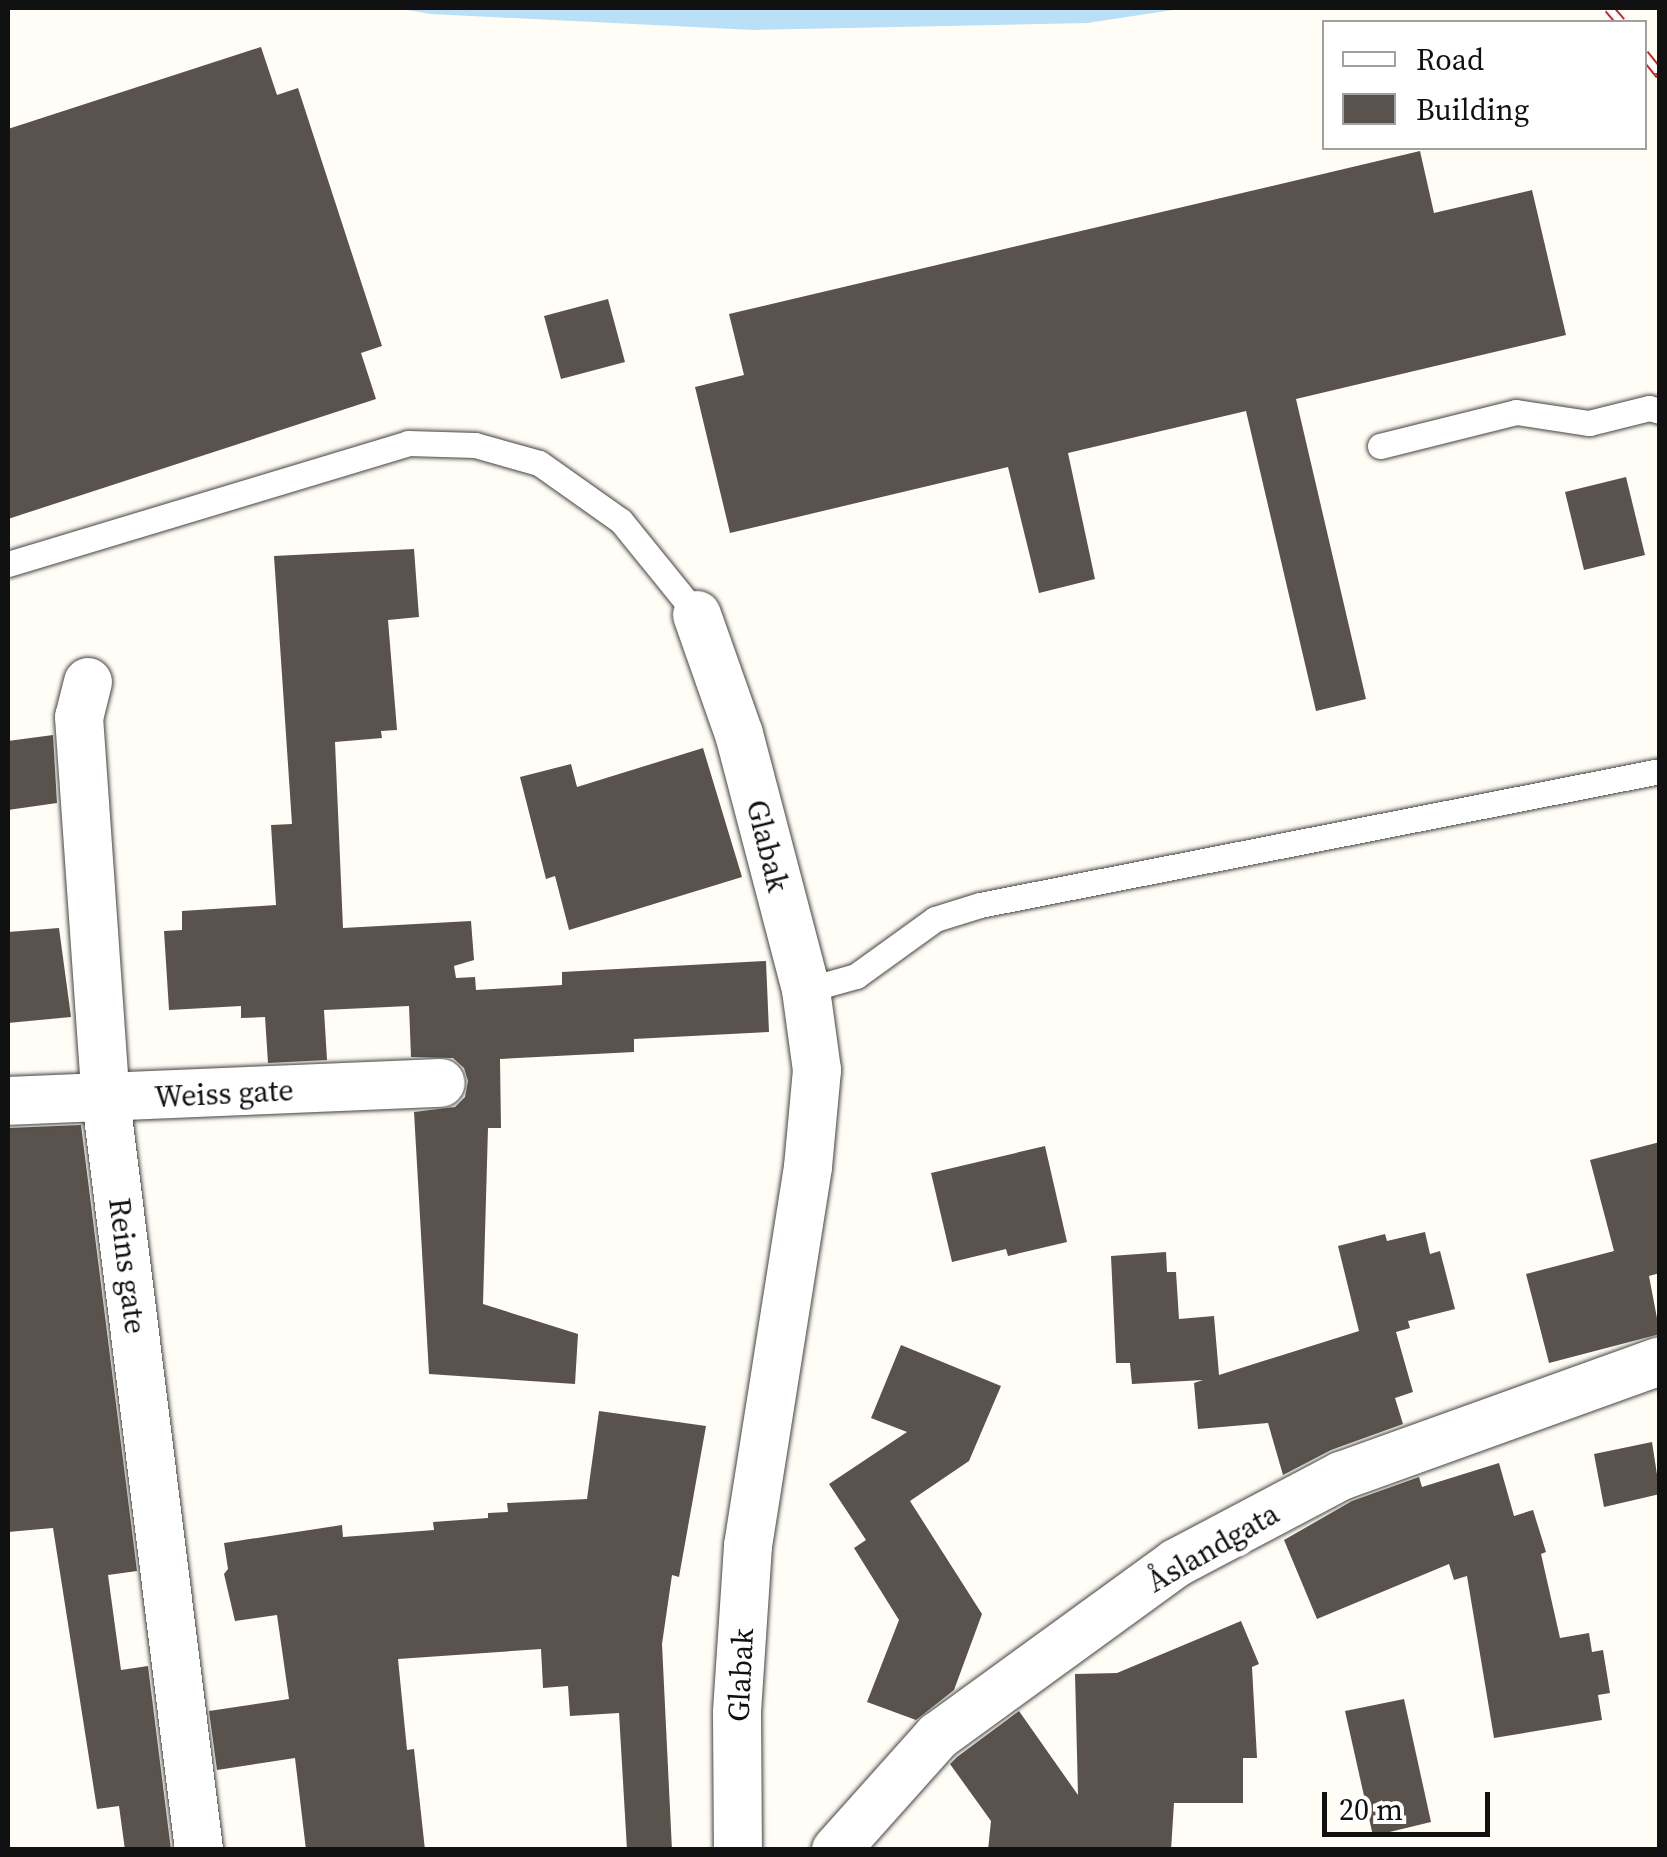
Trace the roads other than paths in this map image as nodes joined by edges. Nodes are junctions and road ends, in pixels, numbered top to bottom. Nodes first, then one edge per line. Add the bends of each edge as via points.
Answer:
1 (1660, 410) edge
2 (1380, 446) dead end
3 (8, 564) edge
4 (696, 616) joint
5 (88, 682) dead end
6 (1660, 771) edge
7 (806, 990) junction
8 (440, 1083) dead end
9 (106, 1100) junction
10 (8, 1101) edge
11 (1660, 1361) edge
12 (199, 1850) edge
13 (738, 1850) edge
14 (836, 1850) edge

1 - 2 lane via 1588,423 1516,412
3 - 4 lane, Glabak via 408,443 475,445 539,464 621,521
4 - 7 street, Glabak via 739,734
5 - 9 street, Reins gate via 80,717
6 - 7 lane via 980,905 936,920 856,976
7 - 13 street, Glabak via 817,1070 808,1167 748,1546 737,1713
8 - 9 street, Weiss gate
9 - 10 street, Weiss gate
9 - 12 street, Reins gate
11 - 14 street, Åslandgata via 1341,1476 1176,1563 938,1736

